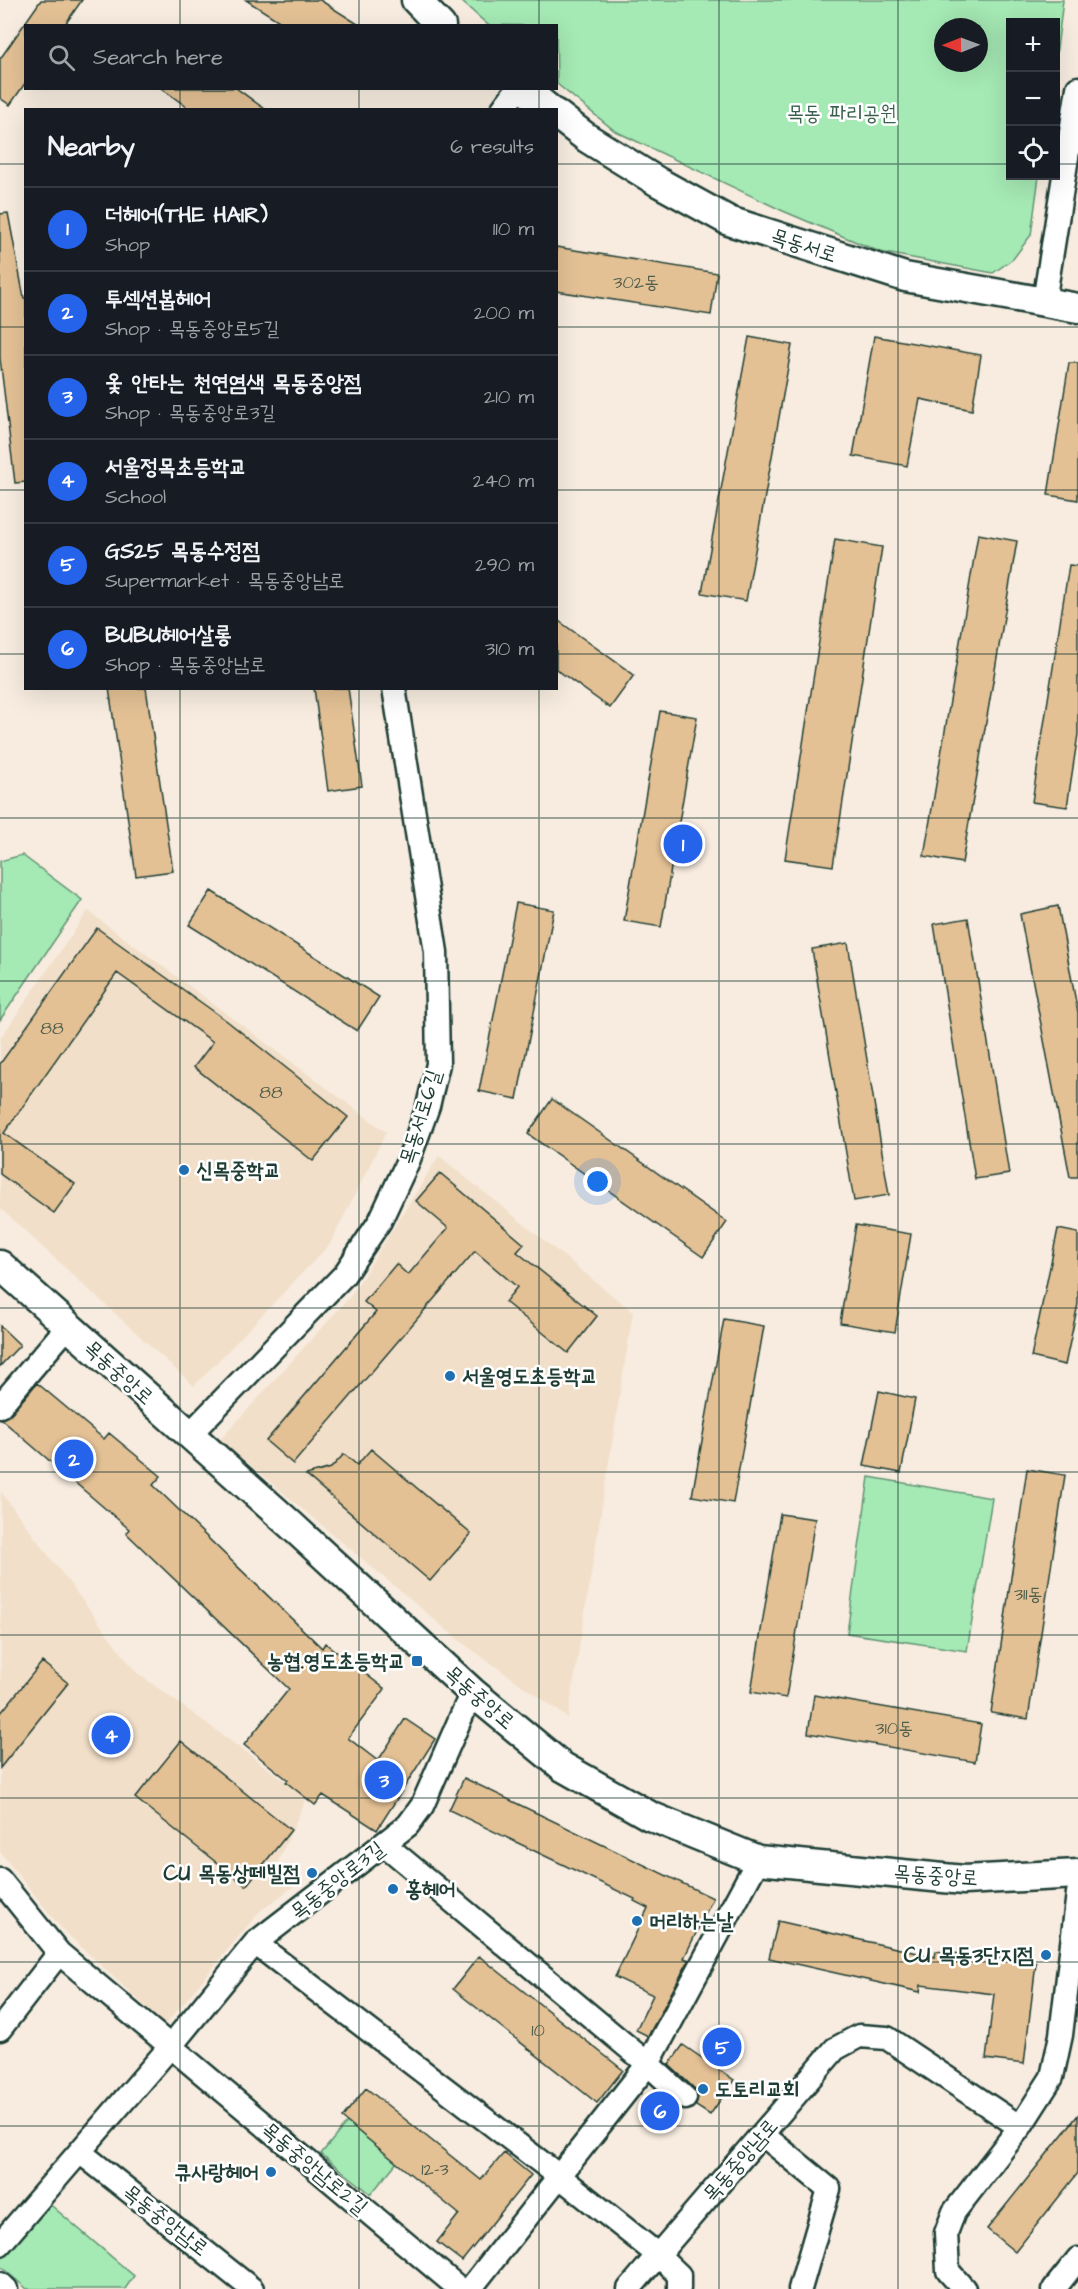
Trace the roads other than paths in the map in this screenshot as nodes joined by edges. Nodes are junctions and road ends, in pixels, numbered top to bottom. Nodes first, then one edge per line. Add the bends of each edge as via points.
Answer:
1 (416, 0) edge
2 (439, 24) edge
3 (1078, 88) edge
4 (518, 90) edge
5 (523, 90) edge
6 (504, 108) edge
7 (547, 108) edge
8 (558, 116) edge
9 (1044, 302) junction
10 (1078, 308) edge
11 (394, 690) edge
12 (0, 1265) edge
13 (68, 1326) junction
14 (0, 1406) edge
15 (190, 1434) junction
16 (472, 1692) junction
17 (384, 1844) junction
18 (758, 1860) junction
19 (1078, 1874) edge
20 (0, 1880) edge
21 (1078, 1893) edge
22 (255, 1943) junction
23 (59, 1953) junction
24 (0, 2029) edge
25 (169, 2048) junction
26 (648, 2064) junction
27 (685, 2098) dead end
28 (1020, 2127) junction
29 (762, 2134) junction
30 (80, 2152) junction
31 (559, 2176) junction
32 (0, 2244) edge
33 (658, 2255) junction
34 (1078, 2259) edge
35 (0, 2284) edge
36 (6, 2289) edge
37 (252, 2289) edge
38 (460, 2289) edge
39 (470, 2289) edge
40 (629, 2289) edge
41 (679, 2289) edge
42 (800, 2289) edge
43 (964, 2289) edge
44 (1054, 2289) edge

1 - 2 main road
3 - 9 street
4 - 6 street
5 - 7 main road
8 - 9 main road, 목동서로 via 622,160 729,221 905,277
9 - 10 main road, 목동서로
11 - 15 street, 목동서로6길 via 436,952 438,1064 428,1106 410,1159 380,1221 344,1275
12 - 13 main road, 목동중앙로
13 - 14 street
13 - 15 main road, 목동중앙로
15 - 16 main road, 목동중앙로
16 - 17 street, 목동중앙로3길 via 422,1806 408,1825
16 - 18 main road, 목동중앙로 via 563,1767 650,1816
17 - 22 street, 목동중앙로3길
17 - 26 street
18 - 19 main road, 목동중앙로 via 964,1880
18 - 26 street
20 - 23 street
21 - 28 street via 1061,2035 1052,2077
22 - 25 street, 목동중앙로3길
22 - 31 street
23 - 24 street
23 - 25 street
25 - 30 street, 목동중앙로3길
25 - 38 street, 목동중앙남로2길
26 - 27 street
26 - 31 street
28 - 29 street, 목동중앙남로 via 887,2038 859,2036 835,2049
28 - 43 street via 954,2212 945,2233 948,2271
29 - 33 street, 목동중앙남로
29 - 42 street via 829,2189
30 - 32 street, 목동중앙로3길
30 - 37 street, 목동중앙남로
31 - 33 street
31 - 39 street
33 - 40 street, 목동중앙남로
33 - 41 street via 679,2275
34 - 44 street
35 - 36 street

